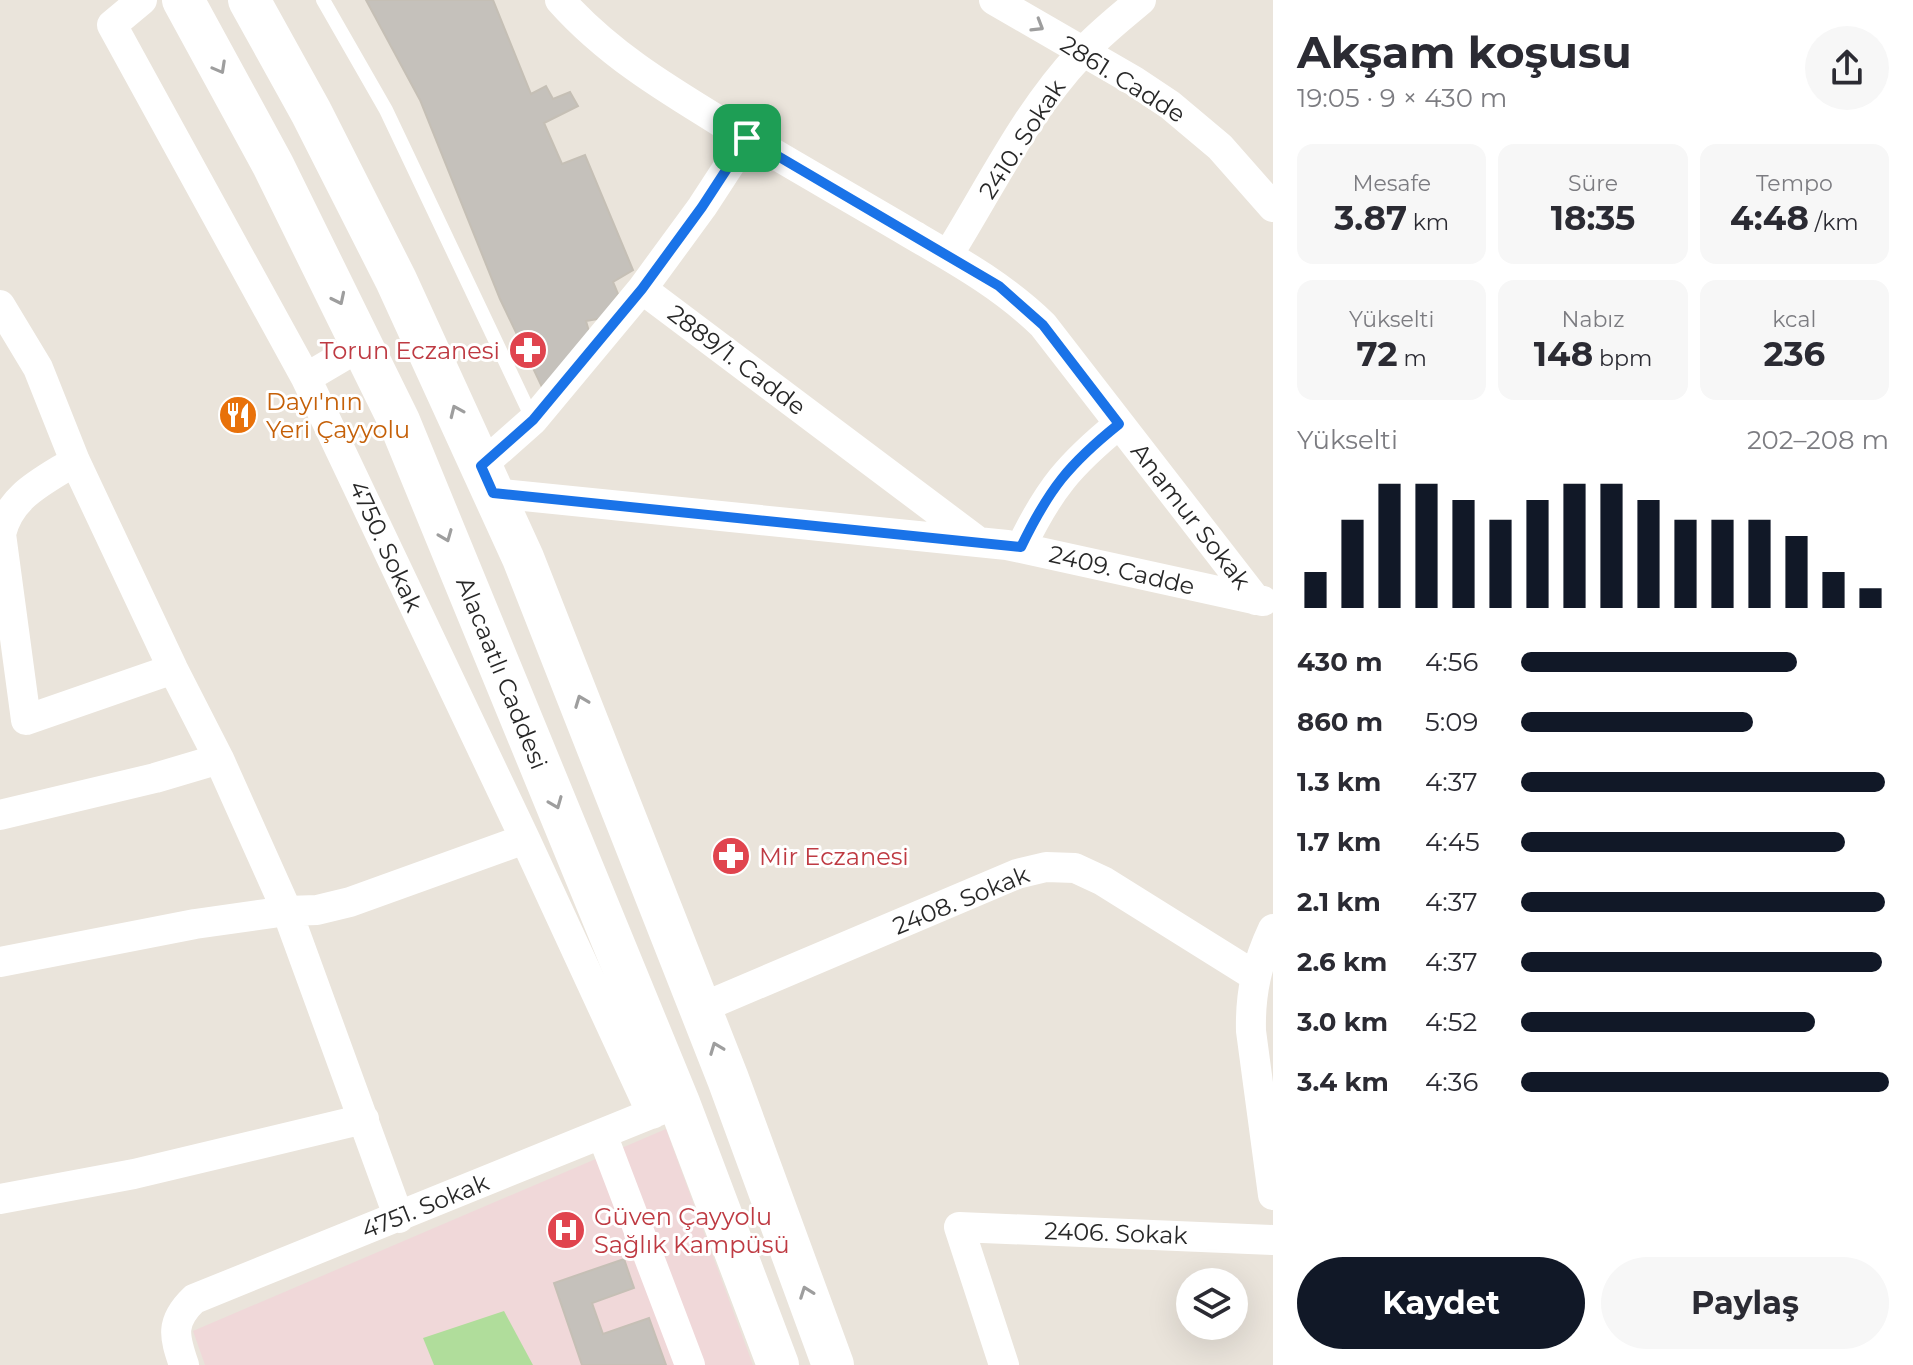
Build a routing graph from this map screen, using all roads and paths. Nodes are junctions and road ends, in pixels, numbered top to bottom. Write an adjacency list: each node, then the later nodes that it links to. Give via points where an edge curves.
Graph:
1 (142, 0): 15 (street, 4750. Sokak, via 112,25)
2 (183, 0): 14 (main road, Alacaatlı Caddesi, one-way to 14)
3 (249, 0): 19 (main road, one-way to 3, via 370,227)
4 (323, 0): 16 (lane, via 392,123)
5 (560, 0): 9 (street, Anamur Sokak, via 631,65)
6 (994, 0): 8 (street, 2861. Cadde, one-way to 8)
7 (1125, 4): 8 (street, 2410. Sokak)
8 (1082, 52): 10 (street, 2861. Cadde, via 1195,125); 11 (street, 2410. Sokak, via 1034,114)
9 (747, 138): 11 (street, Anamur Sokak); 12 (street)
10 (1273, 207)
11 (948, 255): 17 (street, Anamur Sokak, via 999,286 1043,325)
12 (642, 289): 16 (street); 20 (street, 2889/1. Cadde)
13 (0, 305): 18 (street, via 38,368)
14 (362, 345): 15 (street); 32 (main road, Alacaatlı Caddesi, one-way to 32, via 399,421)
15 (306, 378): 26 (street, 4750. Sokak)
16 (533, 420): 19 (street)
17 (1119, 424): 21 (street, via 1050,492); 22 (street, Anamur Sokak)
18 (75, 461): 23 (street); 23 (street, via 23,494 11,506 1,534 26,720)
19 (487, 480): 20 (street, 2409. Cadde); 31 (main road, one-way to 19, via 554,631)
20 (979, 542): 21 (street, 2409. Cadde)
21 (1021, 547): 22 (street, 2409. Cadde)
22 (1264, 602)
23 (173, 669): 24 (street)
24 (219, 759): 25 (street); 27 (street)
25 (0, 815)
26 (525, 839): 27 (street, via 350,902); 32 (street, 4750. Sokak)
27 (287, 911): 29 (street); 33 (street)
28 (1273, 929): 30 (street)
29 (0, 962)
30 (1255, 976): 31 (street, 2408. Sokak, via 1103,881 1075,868 1046,867 1017,874); 35 (street, via 1251,1031)
31 (701, 1008): 42 (main road, one-way to 31)
32 (666, 1108): 34 (street, 4751. Sokak); 41 (main road, Alacaatlı Caddesi)
33 (364, 1119): 36 (street, via 134,1174); 37 (street)
34 (602, 1134): 37 (street, 4751. Sokak); 40 (street)
35 (1273, 1195)
36 (0, 1199)
37 (399, 1218): 39 (street, 4751. Sokak, via 194,1299 178,1319 176,1342)
38 (1273, 1240): 43 (street, 2406. Sokak, via 959,1227)
39 (184, 1365)
40 (690, 1365)
41 (778, 1365)
42 (833, 1365)
43 (1004, 1365)

